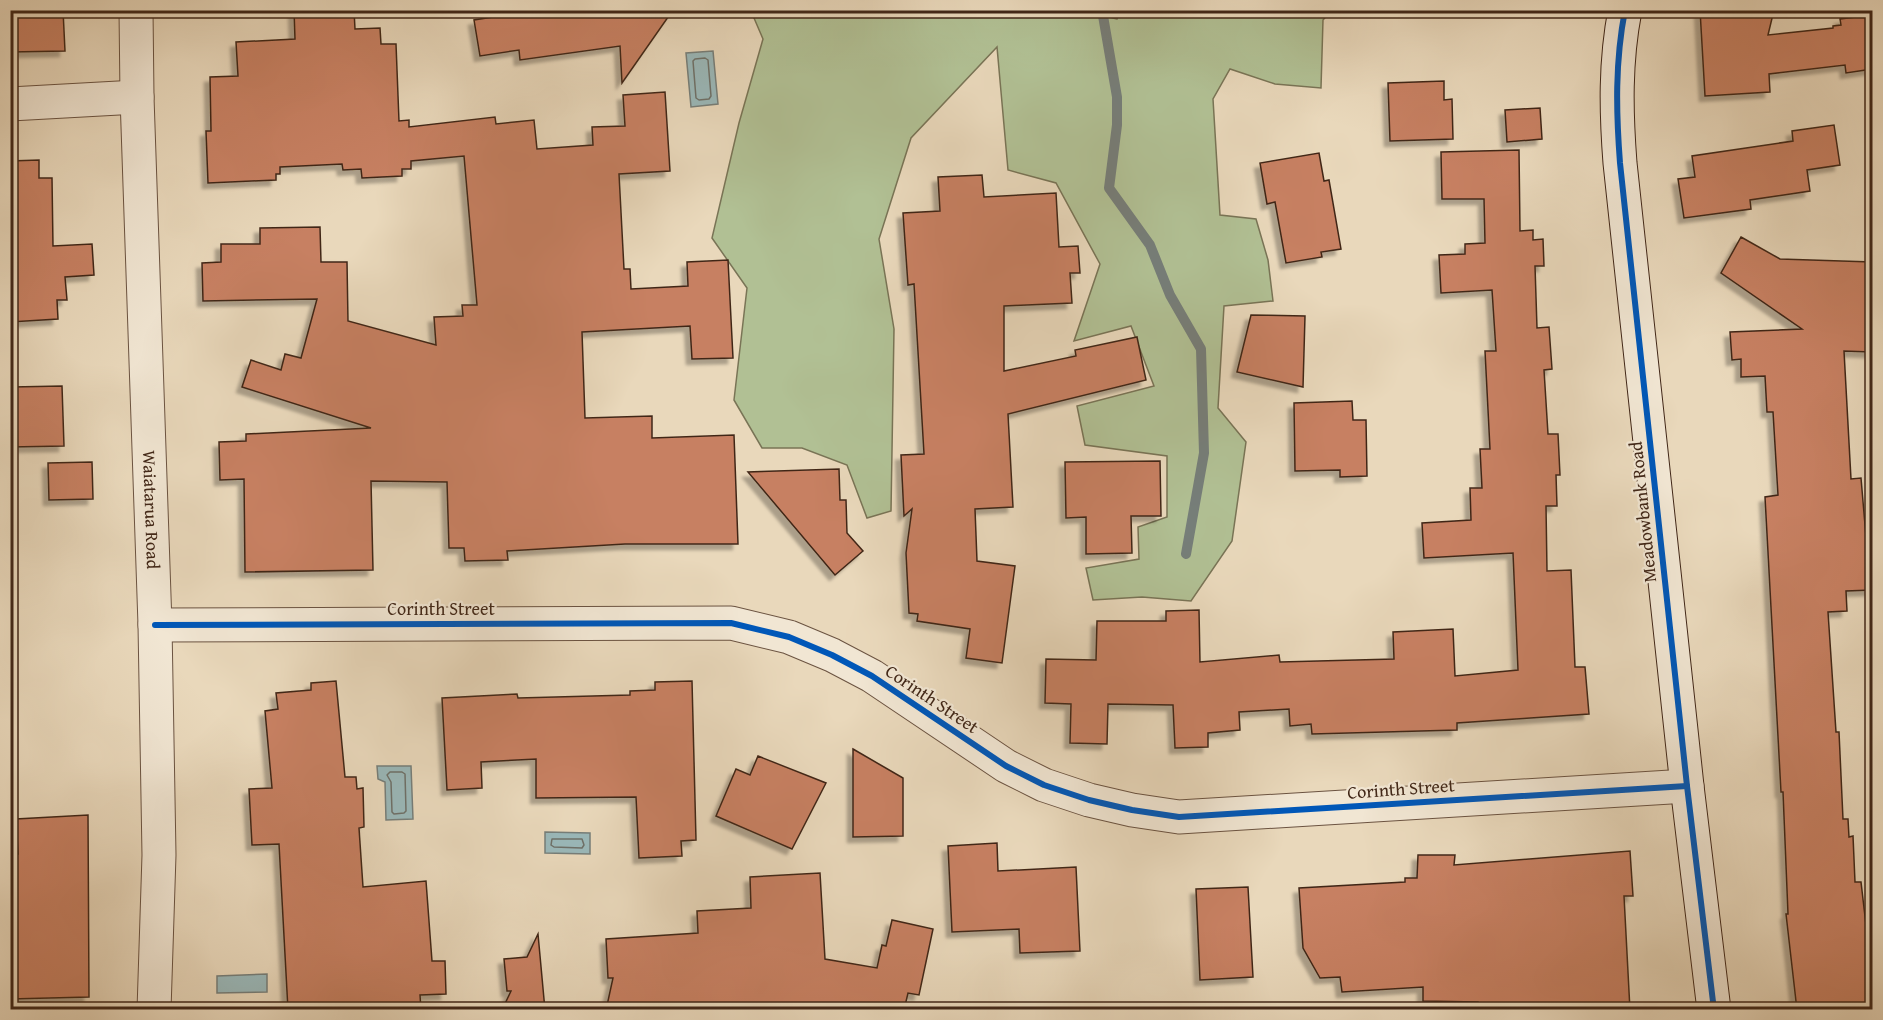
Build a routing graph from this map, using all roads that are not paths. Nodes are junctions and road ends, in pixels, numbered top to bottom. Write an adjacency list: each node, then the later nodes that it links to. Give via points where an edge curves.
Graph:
1 (136, 10): 3 (street, Waiatarua Road)
2 (1625, 10): 6 (street, Meadowbank Road, via 1616,87 1620,163)
3 (137, 97): 4 (street); 5 (street, Waiatarua Road)
4 (10, 104)
5 (155, 625): 6 (street, Corinth Street, via 731,623 789,637 832,655 872,676 1006,766 1044,784 1089,800 1179,818); 7 (street, Waiatarua Road, via 159,855)
6 (1687, 786): 8 (street, Meadowbank Road)
7 (154, 1010)
8 (1714, 1010)

